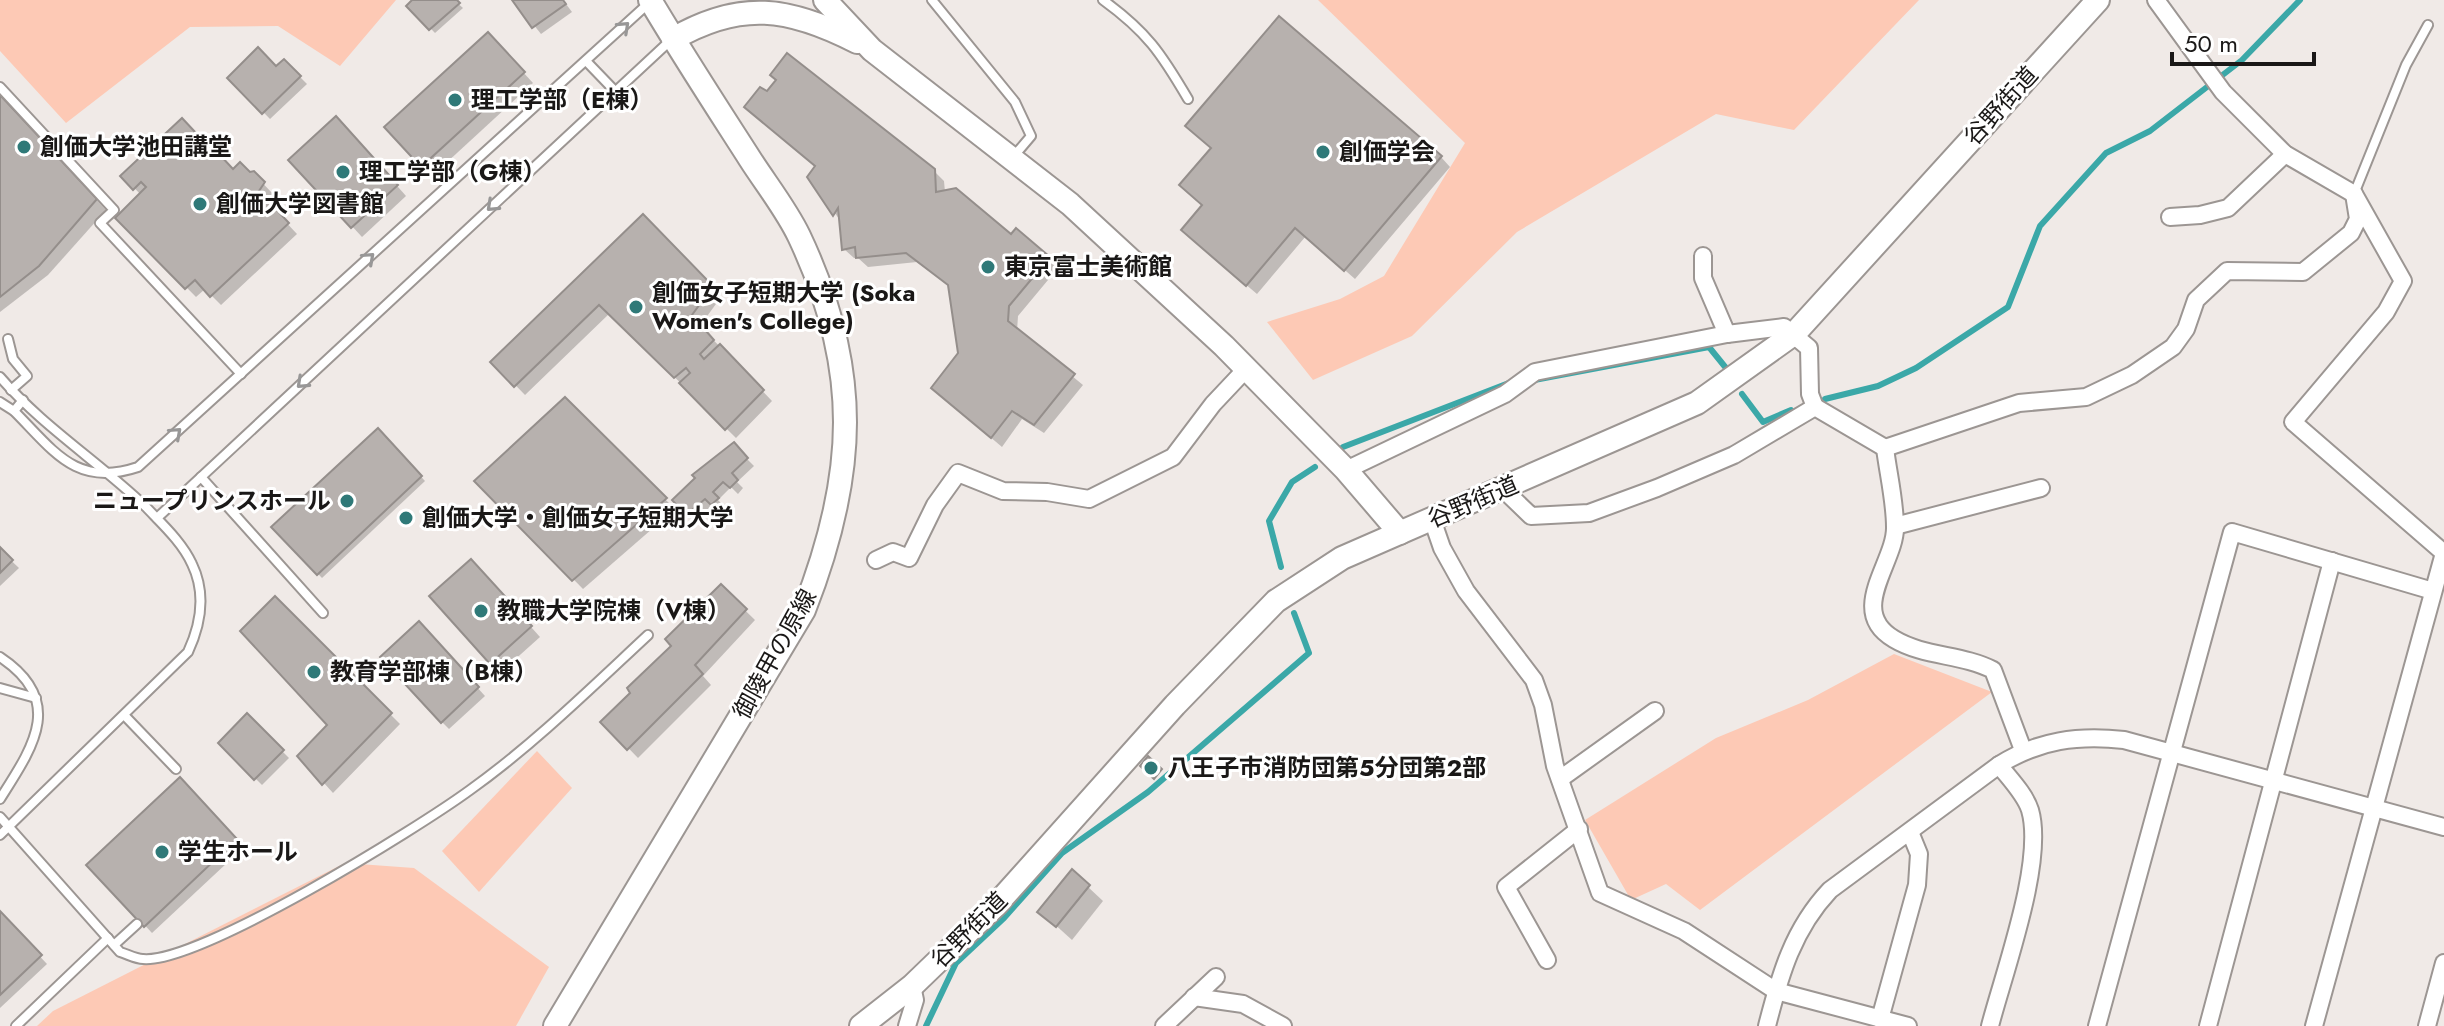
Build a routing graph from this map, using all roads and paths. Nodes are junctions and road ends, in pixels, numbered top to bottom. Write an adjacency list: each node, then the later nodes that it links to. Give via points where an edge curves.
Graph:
1 (652, 0): 8 (street, 御陵甲の原線); 10 (lane, one-way to 1)
2 (825, 0): 9 (street)
3 (932, 0): 15 (lane, via 1015,102 1031,136)
4 (1103, 0): 13 (lane, via 1136,24 1166,59)
5 (2098, 0): 19 (street, 谷野街道)
6 (2156, 0): 14 (street, via 2223,92)
7 (2428, 25): 16 (lane, via 2406,65)
8 (673, 39): 9 (street, via 716,12 743,8 807,16); 12 (lane); 75 (street, 御陵甲の原線, via 798,233 824,296 841,353 847,422 842,487 827,552 804,610)
9 (872, 50): 15 (street)
10 (587, 62): 12 (lane); 23 (lane, one-way to 10)
11 (0, 87): 23 (lane, via 114,210 100,223)
12 (614, 90): 33 (lane, one-way to 33)
13 (1188, 99)
14 (2285, 154): 16 (street); 17 (street, via 2228,208)
15 (1014, 156): 22 (street)
16 (2354, 194): 30 (street, via 2358,219 2351,233 2303,272 2227,271 2196,300 2173,347 2132,375 2086,397 2019,403); 40 (street, via 2403,281 2386,312 2293,422)
17 (2170, 217)
18 (1703, 256): 20 (street, via 1703,278)
19 (1795, 333): 20 (street, via 1784,327); 28 (street, via 1809,348); 35 (street, 谷野街道, via 1697,403)
20 (1727, 334): 31 (street, via 1526,376 1505,394)
21 (8, 339): 25 (lane, via 13,359 27,376)
22 (1246, 369): 31 (street); 41 (street, via 1173,457 1089,499 1003,491 958,473 909,558 893,552)
23 (241, 374): 32 (lane, one-way to 23, via 138,467)
24 (0, 377): 25 (lane)
25 (11, 390): 26 (lane)
26 (23, 400): 29 (lane); 32 (lane)
27 (0, 402): 29 (lane)
28 (1815, 407): 30 (street); 35 (street, via 1734,455 1589,513 1531,516)
29 (14, 411): 32 (lane, via 71,467)
30 (1885, 448): 38 (street)
31 (1346, 470): 39 (street)
32 (113, 476): 36 (lane)
33 (201, 477): 36 (lane); 44 (lane)
34 (2041, 488): 38 (street)
35 (1503, 489): 37 (street, 谷野街道)
36 (157, 518): 50 (lane, via 193,565 199,628 188,652)
37 (1432, 519): 39 (street, 谷野街道); 55 (street, via 1466,591 1534,680)
38 (1895, 526): 51 (street, via 1872,596 1876,618 1892,638 1993,670)
39 (1400, 533): 70 (street, 谷野街道, via 1342,558 1257,617 996,905)
40 (2444, 553): 43 (street)
41 (876, 560)
42 (2332, 561): 43 (street); 52 (street, via 2232,532); 56 (street)
43 (2433, 591): 58 (street)
44 (323, 613)
45 (648, 635): 66 (lane, via 473,788 331,878 203,943 145,960 120,952)
46 (0, 657): 48 (lane, via 28,681)
47 (0, 688): 48 (lane)
48 (36, 698): 57 (lane, via 38,730)
49 (1655, 711): 55 (street)
50 (125, 716): 54 (lane); 61 (lane)
51 (2023, 750): 52 (street, via 2097,737); 53 (street)
52 (2172, 752): 56 (street); 83 (street)
53 (1999, 765): 63 (street); 82 (street, via 2029,806 2035,831 2032,862)
54 (176, 769)
55 (1560, 779): 62 (street)
56 (2272, 780): 58 (street); 84 (street)
57 (0, 799)
58 (2374, 808): 60 (street); 85 (street)
59 (0, 817): 61 (lane)
60 (2444, 827)
61 (8, 828): 64 (lane); 66 (lane)
62 (1579, 829): 67 (street, via 1506,887); 71 (street, via 1600,893 1684,931)
63 (1910, 832): 71 (street, via 1830,890 1809,912 1792,941); 73 (street, via 1919,854 1917,885)
64 (0, 835)
65 (137, 924): 66 (lane)
66 (111, 942): 74 (lane)
67 (1547, 960)
68 (2444, 963): 86 (street)
69 (1216, 977): 72 (street)
70 (912, 986): 76 (street, 谷野街道); 77 (street, via 915,1000)
71 (1776, 991): 73 (street); 80 (street)
72 (1194, 997): 78 (street); 79 (street, via 1243,1004)
73 (1880, 1019): 81 (street)
74 (16, 1026)
75 (555, 1026)
76 (861, 1026)
77 (907, 1026)
78 (1164, 1026)
79 (1283, 1026)
80 (1767, 1026)
81 (1908, 1026)
82 (1990, 1026)
83 (2097, 1026)
84 (2208, 1026)
85 (2314, 1026)
86 (2427, 1026)

